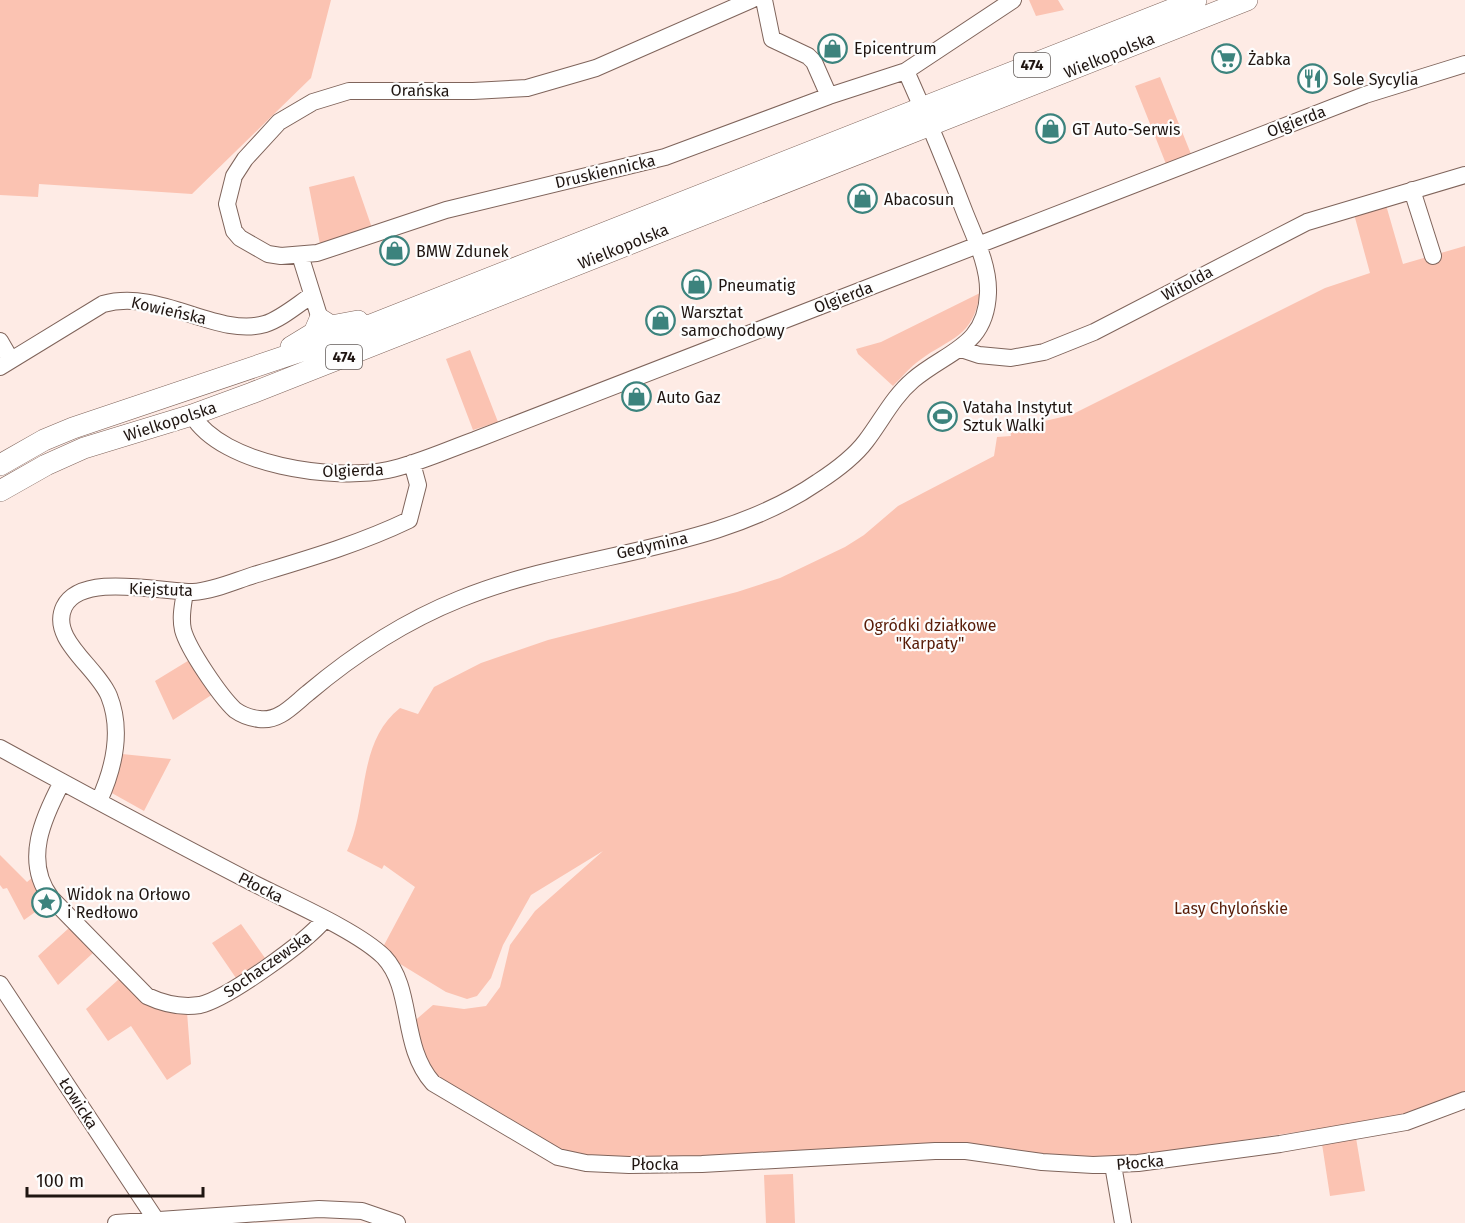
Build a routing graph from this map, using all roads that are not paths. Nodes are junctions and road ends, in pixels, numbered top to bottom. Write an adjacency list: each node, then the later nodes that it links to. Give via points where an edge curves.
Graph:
1 (751, 0): 13 (street, Orańska, via 596,68 527,88 349,91 296,110 279,122 245,159 234,176 227,204 234,231 240,238 268,254)
2 (764, 0): 8 (street, via 772,39 808,56)
3 (1012, 0): 7 (street, Druskiennicka)
4 (1196, 0): 9 (main road, Wielkopolska / 474)
5 (1247, 0): 9 (main road, Wielkopolska / 474)
6 (1465, 64): 12 (street, Olgierda, via 1365,94)
7 (906, 71): 8 (street, Druskiennicka); 9 (street)
8 (829, 96): 13 (street, Druskiennicka, via 665,157 446,210 331,250)
9 (926, 117): 12 (street, Gedymina); 16 (main road, Wielkopolska / 474); 22 (main road, Wielkopolska / 474)
10 (1465, 175): 11 (street, Witolda)
11 (1412, 190): 14 (street); 19 (street, Witolda, via 1307,222 1094,332 1034,356 997,358)
12 (977, 244): 19 (street, Gedymina, via 988,278 988,295 978,330); 23 (street, Olgierda)
13 (300, 255): 15 (street)
14 (1433, 256)
15 (312, 295): 17 (street); 20 (street, Kowieńska, via 277,318 256,326 236,326 143,301 116,300 103,304)
16 (419, 306): 17 (main road, via 342,326 331,326); 21 (main road, Wielkopolska / 474)
17 (320, 319): 21 (main road, via 308,339)
18 (0, 341): 20 (street)
19 (961, 349): 26 (street, Gedymina, via 911,381 864,444 812,486 733,523 489,586 413,621 345,663 277,717 264,720 245,716 222,694 187,642 181,612)
20 (6, 364)
21 (244, 372): 24 (main road, Wielkopolska / 474, via 73,428)
22 (192, 415): 23 (street, Olgierda, via 200,428 220,443 296,469 360,473); 25 (main road, Wielkopolska / 474, via 84,448)
23 (412, 463): 26 (street, Kiejstuta, via 418,485 409,520 353,545 212,588)
24 (0, 465)
25 (0, 491)
26 (185, 592): 29 (street, Kiejstuta, via 88,587 70,598 64,608 62,630 97,673 115,718 115,758)
27 (0, 748): 28 (street, Płocka)
28 (62, 782): 29 (street, Płocka); 30 (street, Sochaczewska, via 39,833 40,880 51,898 147,996 161,1003 187,1006 218,999 306,939)
29 (99, 801): 30 (street, Płocka)
30 (324, 920): 33 (street, Płocka, via 373,948 390,966 414,1052 433,1083 565,1160 702,1164 966,1151 1042,1162)
31 (0, 984): 34 (street, Łowicka)
32 (1465, 1100): 33 (street, Płocka, via 1406,1122 1213,1154)
33 (1113, 1165): 37 (street)
34 (157, 1221): 35 (street); 36 (street, via 345,1209)
35 (116, 1223)
36 (397, 1223)
37 (1123, 1223)

